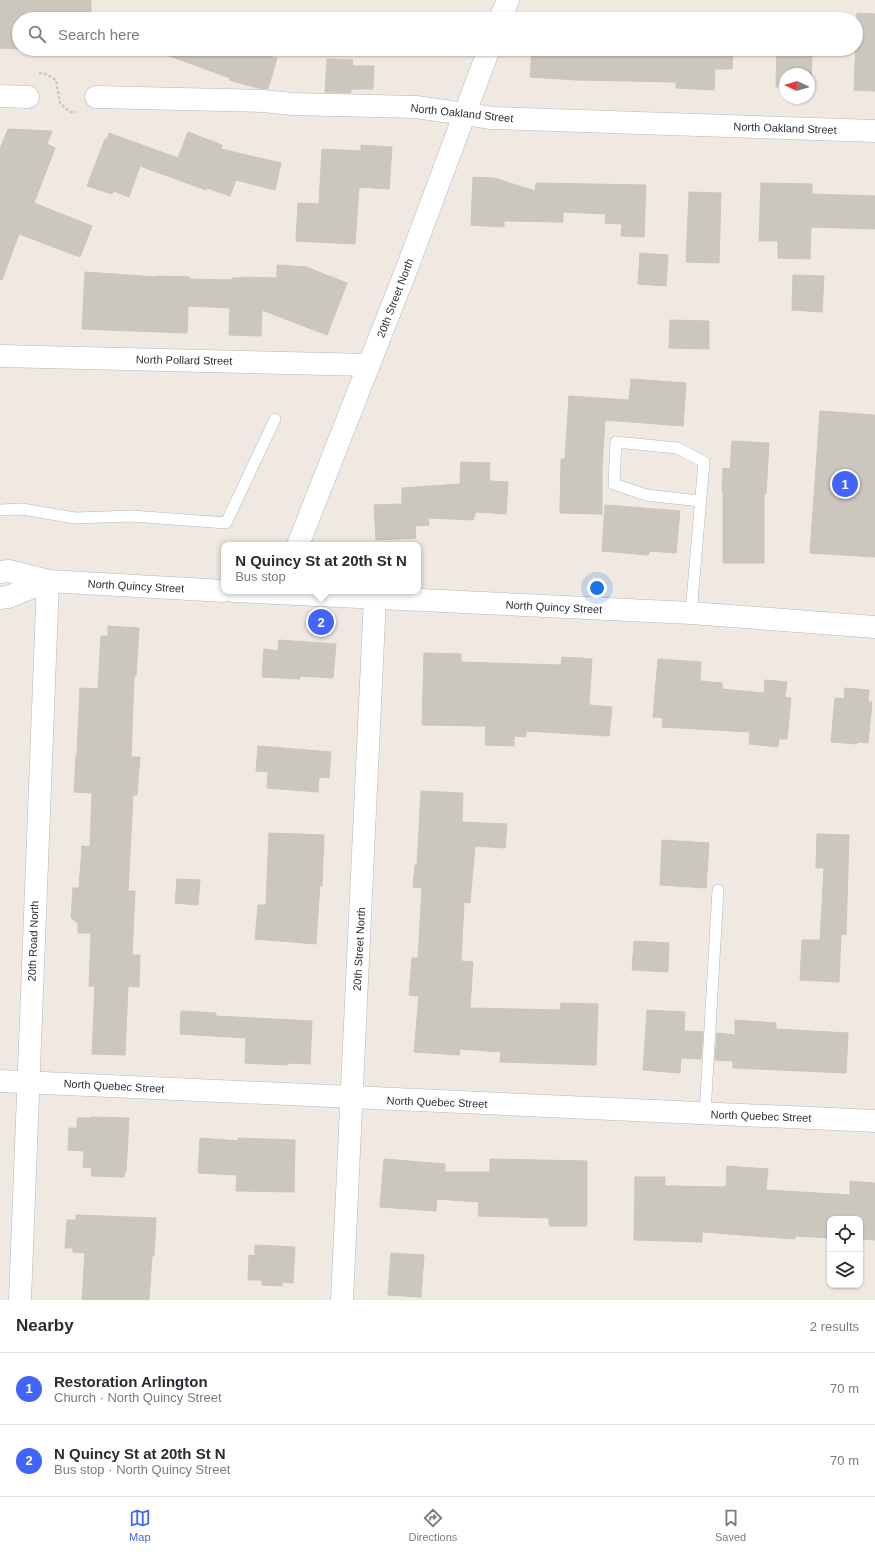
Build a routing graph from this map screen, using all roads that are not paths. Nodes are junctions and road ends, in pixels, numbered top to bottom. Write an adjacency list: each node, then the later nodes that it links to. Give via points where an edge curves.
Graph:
1 (508, 0): 2 (street)
2 (503, 12)
3 (486, 56): 7 (street, 20th Street North)
4 (0, 97): 5 (street)
5 (28, 97)
6 (96, 97): 7 (street, North Oakland Street, via 416,107)
7 (464, 114): 8 (street, North Oakland Street, via 492,118); 10 (street, 20th Street North)
8 (875, 131)
9 (0, 356): 10 (street, North Pollard Street)
10 (369, 365): 14 (street, 20th Street North)
11 (275, 419): 13 (lane, via 226,524 132,516 75,518 22,509)
12 (700, 501): 12 (lane, via 704,462 677,448 616,442 614,484 646,495); 21 (lane)
13 (0, 510)
14 (299, 542)
15 (0, 572): 16 (street, North Quincy Street, via 9,571)
16 (48, 581): 17 (street, North Quincy Street); 19 (street, North Quincy Street); 25 (street, 20th Road North)
17 (221, 590)
18 (313, 594): 20 (street, North Quincy Street)
19 (0, 598)
20 (374, 598): 21 (street, North Quincy Street); 26 (street, 20th Street North)
21 (691, 614): 22 (street, North Quincy Street)
22 (875, 627)
23 (718, 890): 27 (lane)
24 (0, 1081): 25 (street, North Quebec Street)
25 (28, 1081): 26 (street, North Quebec Street); 29 (street, 20th Road North)
26 (352, 1098): 27 (street, North Quebec Street); 30 (street, 20th Street North)
27 (705, 1114): 28 (street, North Quebec Street)
28 (875, 1121)
29 (20, 1300)
30 (342, 1300)

